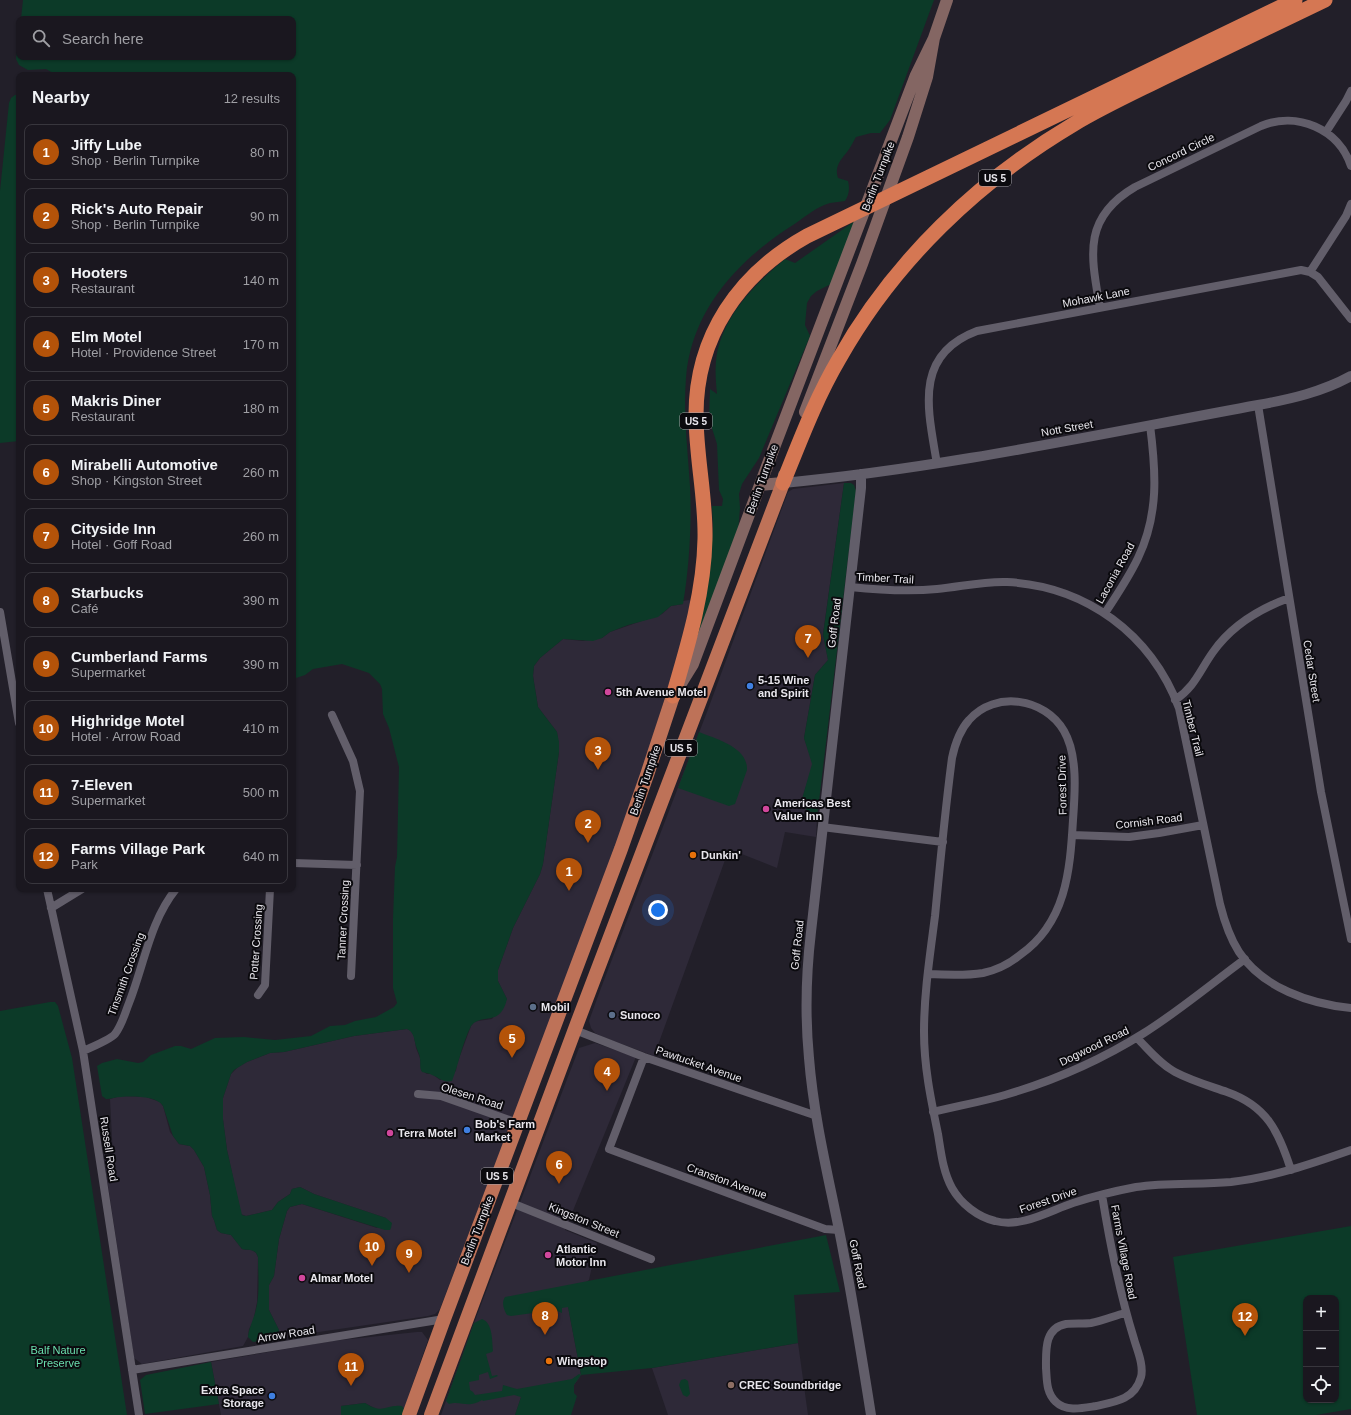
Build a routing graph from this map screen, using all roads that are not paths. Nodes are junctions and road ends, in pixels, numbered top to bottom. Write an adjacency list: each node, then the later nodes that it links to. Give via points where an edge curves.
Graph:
1 (947, 0): 4 (main road, Berlin Turnpike)
2 (1295, 0): 23 (highway, US 5, via 795,243 751,277 733,298 718,322 700,374 696,415 705,525 704,566 694,624)
3 (1325, 0): 17 (highway, US 5, via 1084,118 1018,161 965,204 903,267 854,335 821,394)
4 (934, 38): 17 (main road, Berlin Turnpike, via 927,77 910,131 789,456); 18 (main road, Berlin Turnpike, via 916,75)
5 (1351, 91): 6 (street)
6 (1326, 132): 7 (street, Concord Circle, via 1343,150); 10 (street, Concord Circle, via 1295,121 1269,123 1148,180 1123,195 1104,216 1095,236 1093,259)
7 (1351, 166)
8 (1351, 204): 9 (street)
9 (1310, 272): 10 (street, Mohawk Lane, via 1297,271); 11 (street, via 1321,281)
10 (1100, 308): 15 (street, Mohawk Lane, via 980,330 951,346 935,367 928,392 928,410)
11 (1351, 319)
12 (1351, 376): 13 (street, Nott Street, via 1304,396)
13 (1258, 405): 14 (street, Nott Street); 20 (street, Cedar Street)
14 (1150, 425): 15 (street, Nott Street); 22 (street, Laconia Road, via 1155,477 1151,521 1139,557)
15 (937, 464): 16 (street, Nott Street)
16 (861, 474): 17 (street, Nott Street); 19 (street, Goff Road)
17 (783, 483): 18 (main road); 45 (highway, Berlin Turnpike / US 5)
18 (760, 485): 23 (main road, Berlin Turnpike, via 693,664)
19 (850, 587): 22 (street, Timber Trail, via 917,590 989,582 1018,583 1061,592); 28 (street, Goff Road)
20 (1289, 598): 24 (street, via 1262,610 1236,627 1214,651 1192,686); 38 (street, Cedar Street, via 1321,792)
21 (0, 612): 25 (street)
22 (1105, 613): 24 (street, Timber Trail, via 1131,634 1149,654)
23 (673, 696): 44 (highway, Berlin Turnpike / US 5, via 626,834)
24 (1176, 700): 27 (street, Timber Trail)
25 (16, 705)
26 (332, 715): 32 (street, Tanner Crossing, via 353,761 360,791)
27 (1203, 825): 29 (street, Cornish Road, via 1129,837); 39 (street, Timber Trail, via 1224,918)
28 (822, 827): 30 (street); 51 (street, Goff Road, via 806,990 808,1052)
29 (1072, 835): 30 (street, Forest Drive, via 1074,768 1069,740 1060,724 1047,712 1030,704 1012,701 978,711 968,720 959,735 952,758); 40 (street, Forest Drive, via 1061,903 1049,926 1036,942 1009,963 992,971 972,974)
30 (943, 842): 40 (street, Forest Drive)
31 (296, 863): 32 (street)
32 (357, 865): 41 (street, Tanner Crossing)
33 (47, 892): 37 (street, Russell Road)
34 (77, 892): 37 (street)
35 (174, 892): 47 (street, Tinsmith Crossing, via 156,924 132,997 114,1035)
36 (270, 892): 42 (street, Potter Crossing, via 264,985)
37 (50, 908): 47 (street, Russell Road)
38 (1351, 939)
39 (1244, 959): 43 (street, Timber Trail, via 1264,977 1295,995 1321,1004); 46 (street, Dogwood Road)
40 (928, 974): 50 (street, Forest Drive, via 924,1045)
41 (351, 976)
42 (258, 995)
43 (1351, 1008)
44 (556, 1022): 45 (highway); 52 (highway, Berlin Turnpike / US 5)
45 (575, 1030): 48 (street, Pawtucket Avenue); 56 (highway, Berlin Turnpike / US 5)
46 (1137, 1038): 50 (street, Dogwood Road, via 1084,1065 1040,1083 988,1100); 54 (street, via 1175,1072 1238,1096 1257,1107 1277,1133)
47 (83, 1052): 62 (street, Russell Road)
48 (644, 1057): 51 (street, Pawtucket Avenue); 57 (street, Cranston Avenue, via 609,1149 825,1229)
49 (418, 1094): 52 (street, Olesen Road, via 441,1096)
50 (933, 1112): 55 (street, Forest Drive, via 950,1184 960,1199 985,1218 1001,1223 1018,1222)
51 (817, 1116): 57 (street, Goff Road)
52 (518, 1123): 61 (highway, Berlin Turnpike / US 5)
53 (1351, 1150): 54 (street, Forest Drive)
54 (1291, 1170): 55 (street, Forest Drive, via 1243,1180 1155,1185)
55 (1102, 1195): 59 (street, Farms Village Road)
56 (509, 1202): 58 (street, Kingston Street); 60 (highway, Berlin Turnpike / US 5)
57 (839, 1230): 66 (street, Goff Road)
58 (651, 1259)
59 (1125, 1313): 59 (street, Farms Village Road, via 1142,1367 1141,1378 1135,1390 1120,1401 1103,1405 1071,1408 1058,1404 1050,1395 1047,1384 1046,1346 1051,1333 1064,1325 1095,1322)
60 (468, 1314): 61 (highway); 65 (highway, Berlin Turnpike / US 5)
61 (444, 1318): 62 (street, Arrow Road); 64 (highway, Berlin Turnpike / US 5)
62 (132, 1370): 63 (street, Russell Road)
63 (139, 1415)
64 (410, 1415)
65 (431, 1415)
66 (871, 1415)

